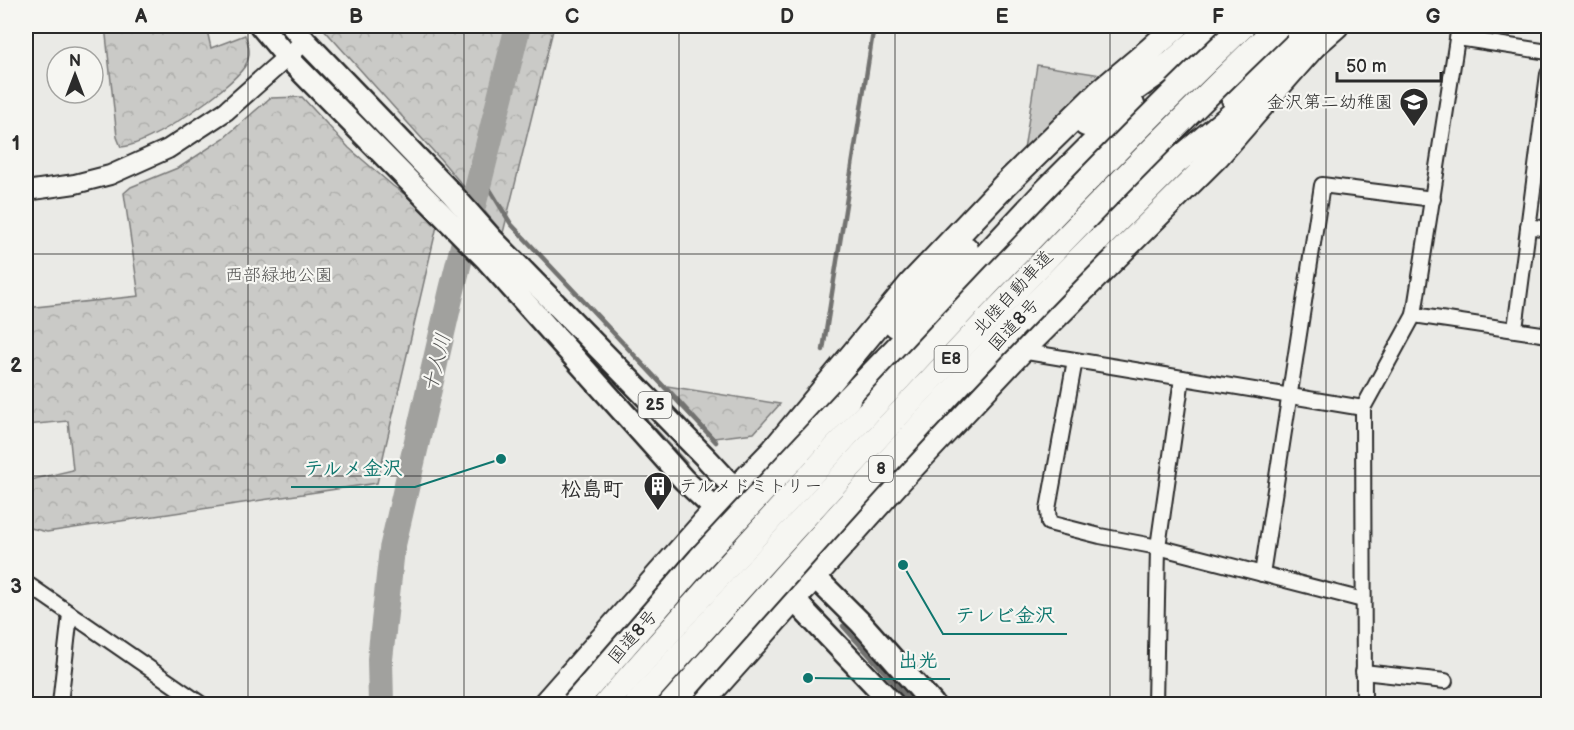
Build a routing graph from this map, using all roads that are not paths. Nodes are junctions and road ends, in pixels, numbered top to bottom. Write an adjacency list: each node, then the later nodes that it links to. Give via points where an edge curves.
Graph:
1 (261, 26): 11 (main road, 25)
2 (1177, 26): 25 (highway, via 1099,93 998,193 912,283)
3 (1215, 26): 25 (highway, via 1173,62 1075,133 898,323); 40 (highway, 国道8号, bridge, via 1185,59 1117,118 848,399 700,559)
4 (1243, 26): 41 (highway, 北陸自動車道 / E8, bridge, via 1093,174 952,322 729,564)
5 (1278, 26): 42 (highway, 北陸自動車道 / E8, bridge, via 984,323)
6 (1336, 26): 9 (highway, 国道8号 / 8)
7 (1459, 32): 10 (street); 14 (street)
8 (298, 33): 11 (main road); 26 (main road, 25)
9 (1313, 34): 20 (highway, 8, via 1217,156); 43 (highway, 国道8号 / 8, bridge, via 1036,301 860,491)
10 (1548, 52)
11 (287, 57): 13 (main road, via 226,111 168,149 110,175); 27 (main road, 25, via 487,260 684,480)
12 (1548, 74): 15 (street)
13 (26, 191)
14 (1433, 199): 17 (street); 23 (street, via 1322,185)
15 (1528, 226): 16 (street); 18 (street)
16 (1548, 229)
17 (1414, 315): 18 (street); 24 (street)
18 (1515, 329): 19 (street)
19 (1548, 335)
20 (1022, 351): 21 (street); 30 (highway, 8)
21 (1075, 360): 22 (street); 28 (street, via 1048,509 1049,523)
22 (1182, 378): 23 (street); 28 (street)
23 (1290, 396): 24 (street); 29 (street)
24 (1363, 408): 33 (street)
25 (807, 409): 26 (highway)
26 (736, 489): 27 (highway); 30 (main road, 25)
27 (716, 510): 32 (main road, 25); 39 (highway)
28 (1158, 547): 29 (street); 47 (street)
29 (1262, 574): 33 (street)
30 (814, 576): 32 (highway, 8); 46 (main road, 25)
31 (26, 583): 34 (street)
32 (794, 600): 44 (highway, 8); 45 (main road, 25)
33 (1363, 600): 35 (street)
34 (70, 614): 37 (street); 38 (street)
35 (1363, 672): 36 (street); 48 (street)
36 (1445, 681)
37 (60, 705)
38 (201, 705)
39 (545, 705)
40 (574, 705)
41 (606, 705)
42 (637, 705)
43 (671, 705)
44 (700, 705)
45 (893, 705)
46 (933, 705)
47 (1155, 705)
48 (1364, 705)

